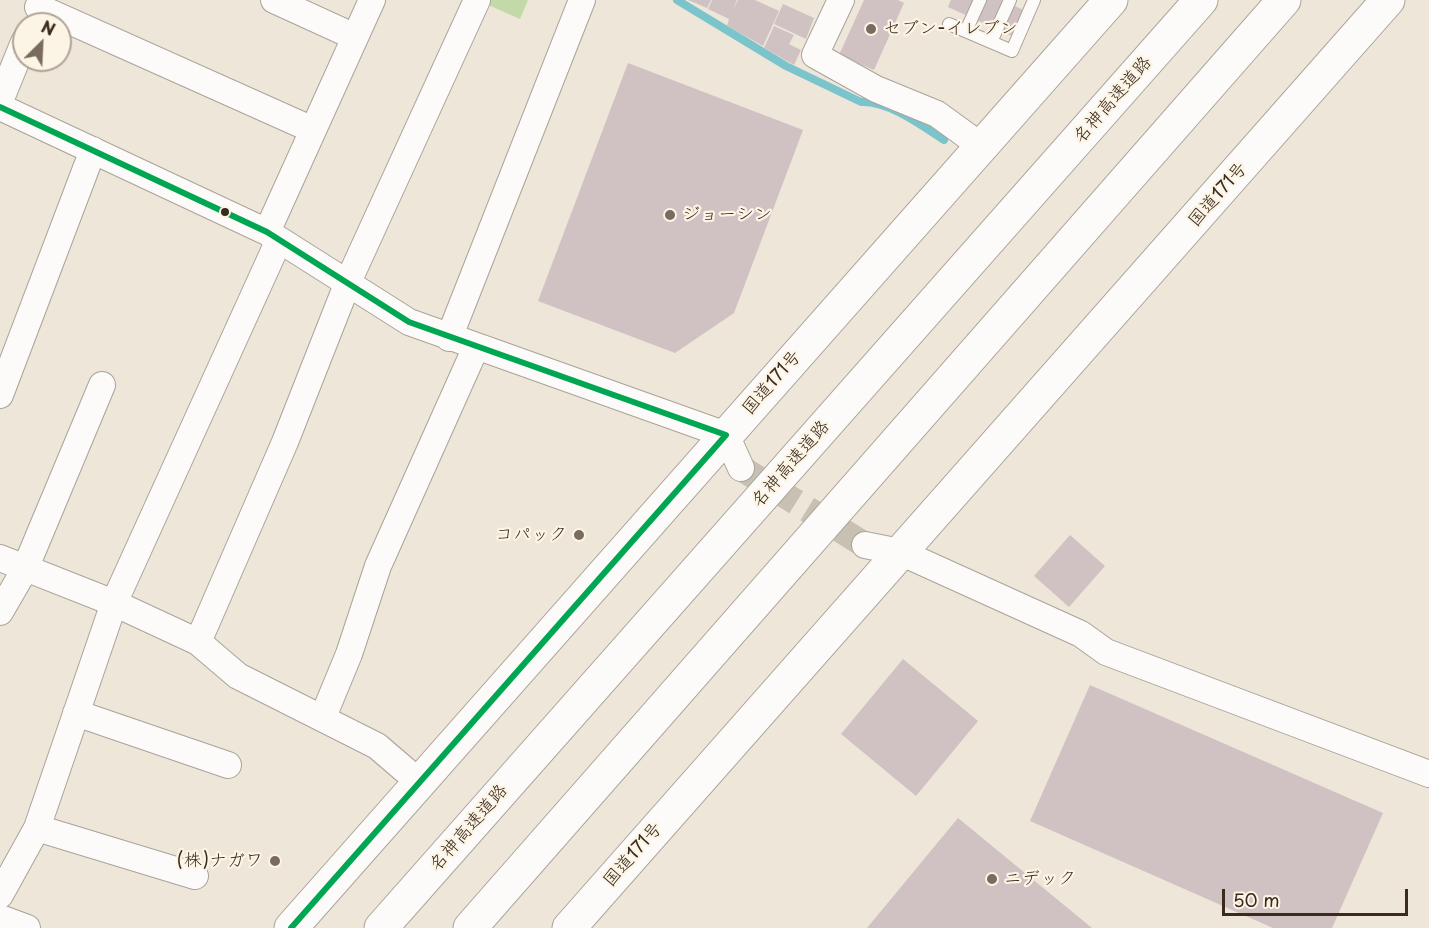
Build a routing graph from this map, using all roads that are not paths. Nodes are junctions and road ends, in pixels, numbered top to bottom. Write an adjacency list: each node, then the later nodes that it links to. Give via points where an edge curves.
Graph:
1 (274, 0): 16 (street)
2 (372, 0): 16 (street)
3 (477, 0): 25 (street)
4 (582, 0): 26 (street)
5 (980, 0): 15 (lane)
6 (1010, 0): 17 (lane)
7 (1034, 0): 17 (lane, via 1012,51)
8 (1111, 0): 22 (highway, 国道171号)
9 (1201, 0): 50 (highway, 名神高速道路)
10 (1284, 0): 51 (highway)
11 (1388, 0): 33 (highway, 国道171号)
12 (833, 3): 22 (street, via 815,55 876,89 937,114)
13 (37, 10): 21 (street)
14 (949, 24): 15 (lane)
15 (966, 31): 17 (lane)
16 (355, 37): 21 (street)
17 (991, 42)
18 (12, 72): 19 (street)
19 (0, 101)
20 (0, 107): 23 (street)
21 (314, 130): 24 (street)
22 (981, 146): 30 (highway, 国道171号)
23 (93, 150): 24 (street); 29 (street)
24 (273, 236): 25 (street); 36 (street)
25 (348, 282): 26 (street, via 409,322); 38 (street, via 285,442)
26 (449, 338): 27 (street)
27 (476, 347): 30 (street); 40 (street, via 378,566)
28 (102, 385): 35 (street)
29 (0, 395)
30 (726, 435): 31 (street); 43 (highway, 国道171号)
31 (741, 468)
32 (865, 544): 33 (street)
33 (900, 552): 42 (street, via 1082,634 1106,652); 52 (highway, 国道171号)
34 (0, 558): 35 (street)
35 (25, 568): 36 (street); 37 (street)
36 (114, 603): 38 (street); 39 (street)
37 (0, 612)
38 (198, 642): 40 (street, via 238,676)
39 (76, 713): 41 (street); 44 (street)
40 (323, 717): 43 (street, via 377,746)
41 (228, 765)
42 (1429, 774)
43 (419, 782): 49 (highway, 国道171号)
44 (37, 828): 45 (street); 46 (street)
45 (195, 876)
46 (0, 895)
47 (0, 918): 48 (street)
48 (27, 928)
49 (291, 928)
50 (381, 928)
51 (470, 928)
52 (569, 928)

